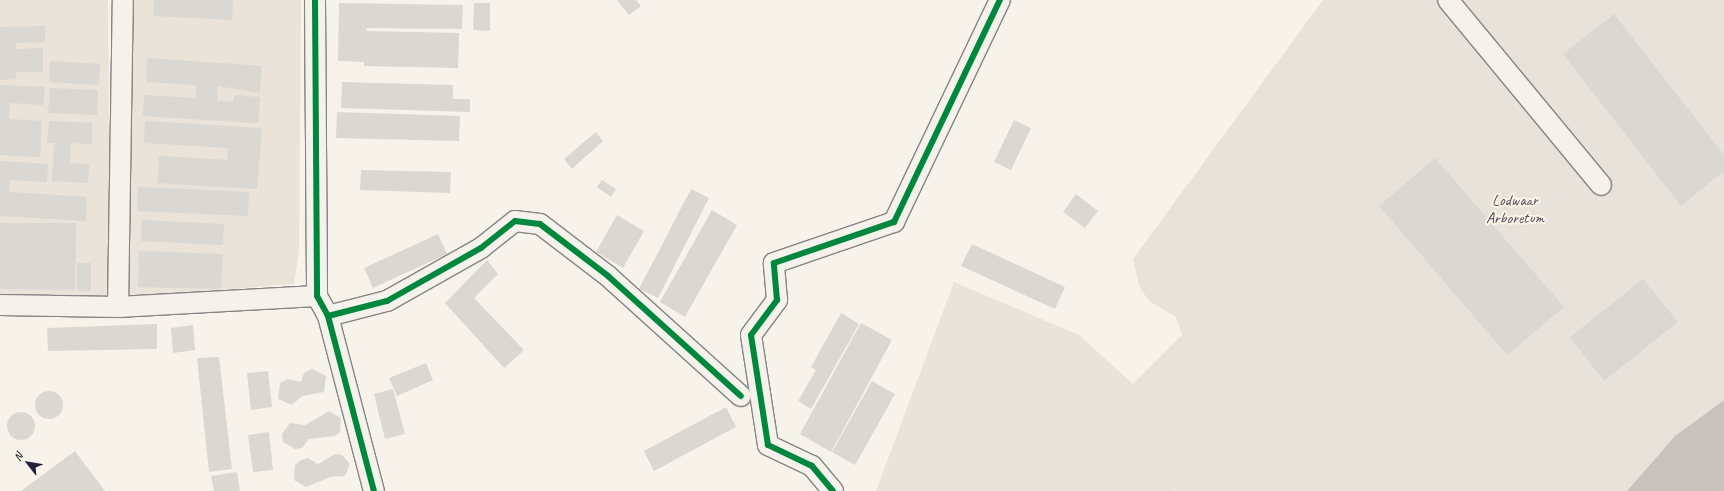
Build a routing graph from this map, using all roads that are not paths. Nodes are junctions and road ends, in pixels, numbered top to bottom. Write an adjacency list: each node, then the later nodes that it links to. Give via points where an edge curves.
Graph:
1 (123, 0): 8 (street)
2 (315, 0): 6 (street)
3 (1000, 0): 12 (street, via 894,222 774,263 777,300 751,335 768,445 812,466)
4 (1448, 0): 5 (street)
5 (1601, 185)
6 (317, 296): 8 (street); 9 (street)
7 (0, 305): 8 (street)
8 (118, 307)
9 (328, 316): 10 (street, via 387,301 481,248 515,221 540,224 608,276); 11 (street)
10 (741, 396)
11 (374, 491)
12 (833, 491)

